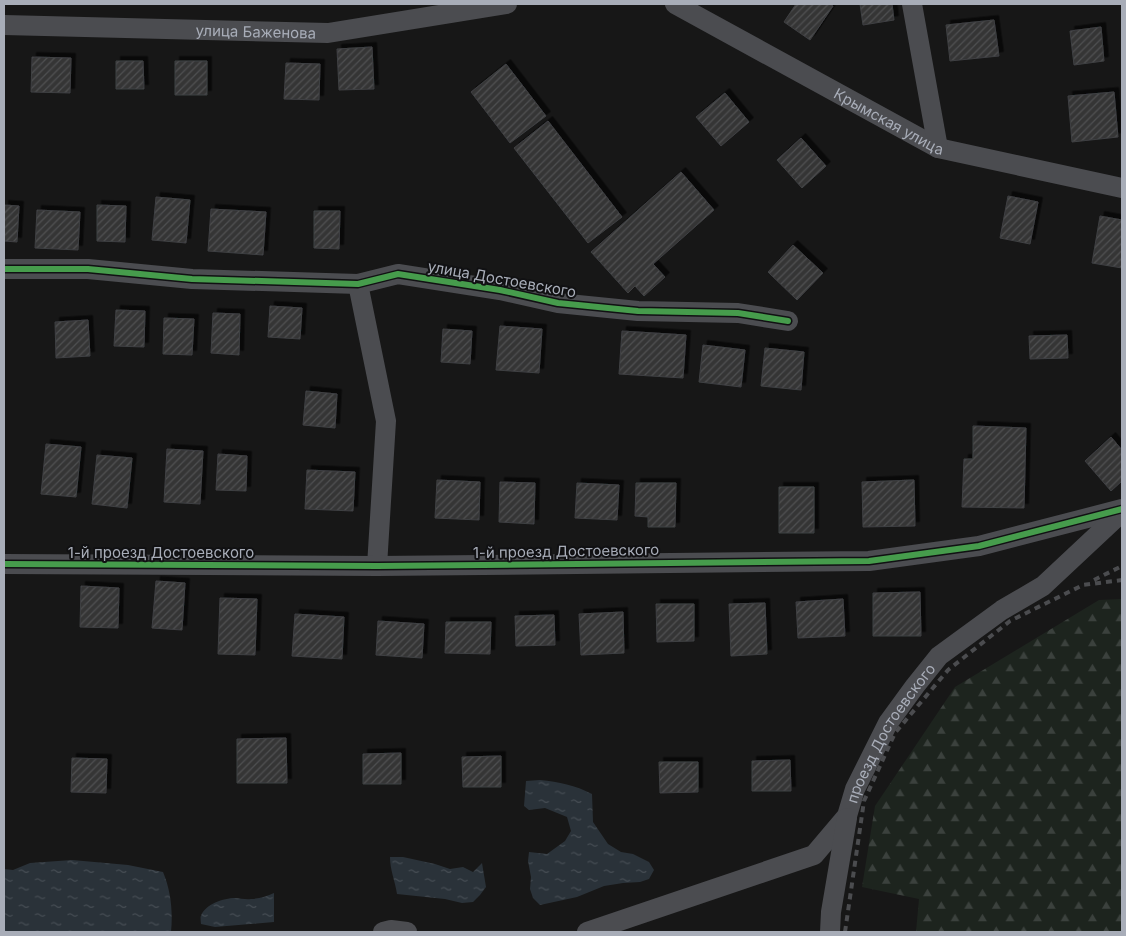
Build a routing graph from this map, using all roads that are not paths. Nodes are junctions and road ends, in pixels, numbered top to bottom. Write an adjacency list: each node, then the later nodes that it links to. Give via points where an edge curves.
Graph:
1 (507, 4): 4 (street, улица Баженова, via 328,33)
2 (675, 4): 5 (street, Крымская улица)
3 (912, 4): 5 (street)
4 (4, 25)
5 (938, 148): 6 (street, Крымская улица)
6 (1122, 188)
7 (4, 269): 8 (street, улица Достоевского, via 88,268 192,279)
8 (358, 284): 9 (street, улица Достоевского, via 398,274 558,303 638,311 738,313); 12 (street, via 386,421)
9 (788, 321)
10 (1122, 510): 12 (street, 1-й проезд Достоевского, via 979,546 869,561); 13 (street, проезд Достоевского, via 1043,586 1002,610 939,656 888,722 856,789)
11 (4, 564): 12 (street, 1-й проезд Достоевского)
12 (377, 566)
13 (847, 816): 16 (street, проезд Достоевского, via 814,855); 17 (street)
14 (384, 932): 15 (street)
15 (407, 932)
16 (587, 932)
17 (830, 932)

